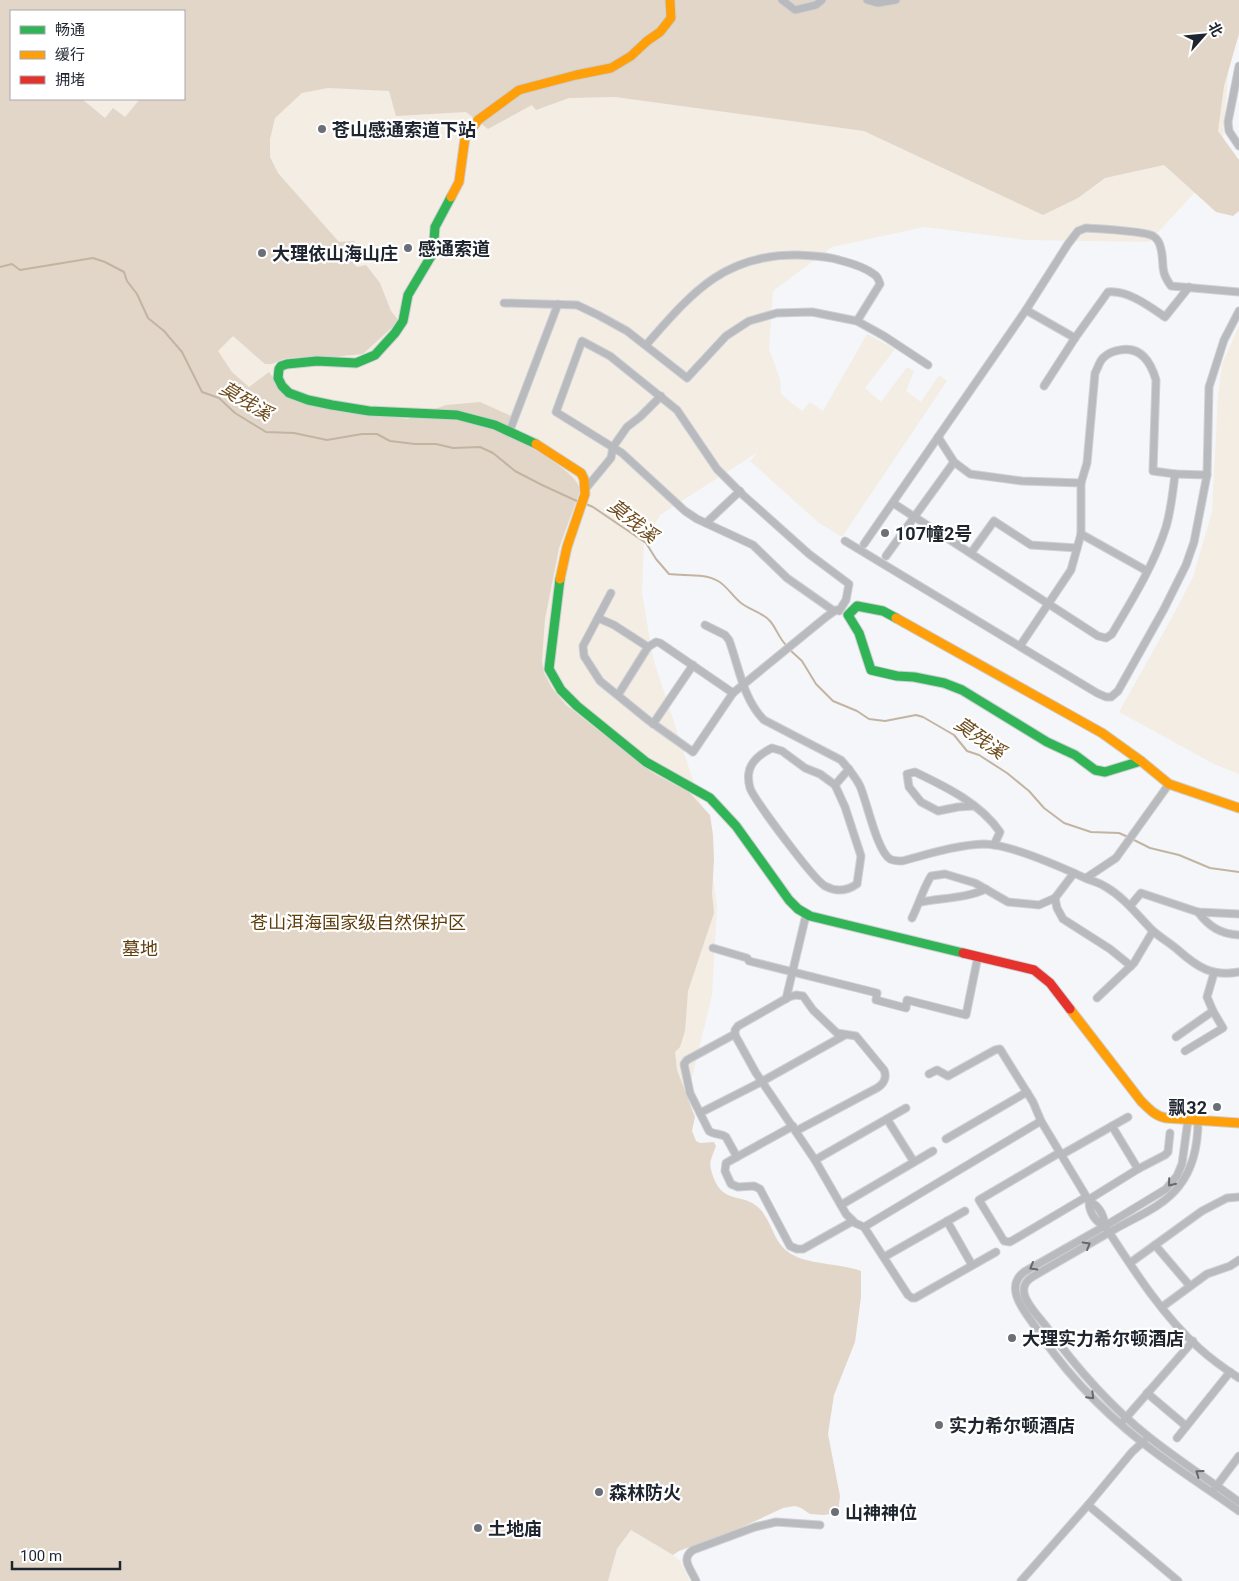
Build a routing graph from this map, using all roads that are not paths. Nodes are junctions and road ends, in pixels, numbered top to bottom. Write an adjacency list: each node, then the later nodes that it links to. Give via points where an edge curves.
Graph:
1 (670, 0): 20 (street, via 670,18 660,32 631,56 611,68 519,90 478,120 465,138 459,182 435,227 433,253 408,295 403,321 375,355 356,363 298,362 281,366 278,373 279,382 286,390 306,400 366,411 450,414)
2 (782, 0): 3 (street, via 795,10 816,5)
3 (822, 0)
4 (867, 0): 5 (street, via 878,3)
5 (896, 0)
6 (1239, 66): 7 (street, via 1228,122 1229,131)
7 (1239, 146)
8 (1189, 287): 9 (street); 12 (street, via 1172,286 1166,278 1160,243 1153,236 1086,228 1078,231 1068,244); 15 (street, via 1165,317 1118,291 1108,292)
9 (1239, 292)
10 (504, 303): 11 (street)
11 (558, 304): 16 (street, via 577,305 627,331); 20 (street)
12 (1026, 310): 15 (street); 21 (street)
13 (1239, 311): 25 (street, via 1224,340 1209,387)
14 (858, 321): 16 (street, via 812,312 777,313 749,321 726,336 687,378); 16 (street, via 880,284 876,275 835,258 781,255 718,274 680,307); 17 (street)
15 (1075, 338): 18 (street)
16 (646, 345)
17 (928, 365)
18 (1044, 386)
19 (661, 396): 22 (street, via 627,427); 22 (street, via 610,356 582,341 556,412); 28 (street, via 678,410 717,469)
20 (510, 430): 27 (street, via 577,470 584,477)
21 (938, 437): 23 (street); 29 (street)
22 (613, 447): 27 (street, via 611,458); 31 (street, via 685,511)
23 (954, 462): 26 (street, via 970,474 1022,481); 30 (street)
24 (1175, 474): 25 (street); 26 (street, via 1153,472 1156,380 1145,357 1125,349 1110,352 1095,373 1087,463); 38 (street, via 1166,526)
25 (1207, 475): 46 (street, via 1194,542 1186,565 1115,694 1106,697)
26 (1081, 483): 32 (street)
27 (587, 488): 68 (street, via 566,549 556,603 549,669 553,678 577,706 631,751 719,806 792,904)
28 (740, 492): 31 (street); 40 (street, via 809,554 849,584)
29 (893, 502): 30 (street); 34 (street)
30 (915, 516): 36 (street); 37 (street)
31 (706, 523): 43 (street, via 753,544 787,578)
32 (1081, 534): 35 (street); 38 (street)
33 (845, 541): 46 (street)
34 (864, 544)
35 (1077, 548): 36 (street, via 1031,545 994,521); 41 (street, via 1071,570)
36 (971, 553): 41 (street)
37 (886, 556)
38 (1147, 571): 41 (street, via 1112,634 1106,638)
39 (611, 593): 44 (street)
40 (846, 600): 42 (street); 43 (street)
41 (1048, 603): 46 (street)
42 (857, 606): 43 (street); 53 (street, via 883,611 927,634 1102,733)
43 (840, 612): 49 (street, via 792,645); 53 (street, via 856,627 871,670 944,683 962,690 1096,770 1105,772)
44 (598, 618): 47 (street); 51 (street, via 583,646 583,654 600,680)
45 (705, 625): 49 (street, via 729,640)
46 (1020, 646)
47 (648, 647): 48 (street, via 660,643); 51 (street)
48 (693, 666): 50 (street); 52 (street)
49 (744, 686): 50 (street); 54 (street, via 753,707 764,720 841,760)
50 (733, 693): 52 (street, via 693,752)
51 (618, 695): 52 (street)
52 (653, 724)
53 (1141, 761): 55 (street)
54 (849, 769): 56 (street); 59 (street, via 860,787 880,844 889,858 902,861 956,846)
55 (1168, 784): 58 (street); 61 (street, via 1116,858)
56 (835, 785): 56 (street, via 772,748 759,755 749,772 750,786 758,802 806,866 823,885 838,890 850,889 857,884 860,856)
57 (973, 806): 57 (street, via 957,793 915,772 907,774 909,787 920,802 938,811); 59 (street, via 992,820 1000,832)
58 (1239, 808)
59 (994, 845): 60 (street)
60 (1074, 872): 61 (street); 63 (street)
61 (1086, 878): 65 (street, via 1106,886)
62 (986, 889): 63 (street, via 1008,902 1039,905); 64 (street, via 973,895); 64 (street, via 945,874 931,876)
63 (1055, 898): 74 (street, via 1056,908 1063,919)
64 (921, 902): 69 (street)
65 (1130, 906): 66 (street, via 1141,893); 70 (street)
66 (1198, 912): 67 (street); 71 (street, via 1216,930)
67 (1239, 914)
68 (806, 915): 73 (street); 75 (street)
69 (912, 918)
70 (1153, 931): 74 (street); 77 (street, via 1189,961)
71 (1239, 935)
72 (713, 948): 75 (street)
73 (978, 956): 75 (street, via 966,1015 908,1000 906,1008 876,1000 877,993); 92 (street, via 1040,974 1147,1109 1159,1117)
74 (1131, 966): 78 (street)
75 (793, 972): 79 (street)
76 (1239, 972): 77 (street)
77 (1214, 973): 80 (street, via 1207,997)
78 (1096, 998)
79 (786, 999): 81 (street, via 738,1026); 82 (street, via 803,996 837,1033)
80 (1213, 1011): 83 (street); 84 (street, via 1223,1028)
81 (735, 1034): 86 (street); 89 (street, via 684,1062 688,1086)
82 (845, 1035): 86 (street); 97 (street, via 856,1036 884,1070 884,1081 878,1088)
83 (1176, 1036)
84 (1184, 1050)
85 (928, 1074): 87 (street, via 937,1070 948,1076 1000,1049)
86 (761, 1082): 89 (street); 97 (street)
87 (1027, 1092): 93 (street); 99 (street)
88 (906, 1108): 91 (street)
89 (700, 1113): 102 (street, via 709,1131 726,1137)
90 (1128, 1117): 96 (street)
91 (887, 1119): 105 (street); 106 (street)
92 (1188, 1120): 94 (street); 103 (street)
93 (1041, 1121): 101 (street); 114 (street)
94 (1198, 1121): 95 (street); 104 (street)
95 (1239, 1123)
96 (1112, 1126): 101 (street); 107 (street)
97 (795, 1128): 102 (street); 105 (street)
98 (1170, 1133): 107 (street, via 1168,1152)
99 (946, 1139)
100 (933, 1151): 106 (street)
101 (1060, 1154): 109 (street); 109 (street, via 979,1200 1004,1241 1010,1242)
102 (737, 1157): 112 (street, via 725,1166 731,1184 758,1188 794,1248 803,1249)
103 (1184, 1157): 104 (street); 115 (street, one-way to 115, via 1180,1171 1166,1189)
104 (1194, 1159): 115 (street, via 1173,1193 1151,1209)
105 (815, 1160): 110 (street)
106 (914, 1162): 110 (street)
107 (1138, 1169): 109 (street)
108 (1239, 1197): 116 (street, via 1227,1198 1202,1211)
109 (1088, 1199): 115 (street, via 1101,1213)
110 (841, 1205): 112 (street)
111 (965, 1211): 113 (street)
112 (853, 1221): 114 (street)
113 (947, 1221): 118 (street); 121 (street)
114 (864, 1228): 118 (street)
115 (1107, 1229): 120 (street); 128 (street, one-way to 115, via 1072,1362 1033,1310 1024,1290 1025,1283 1032,1277); 129 (street, one-way to 129, via 1024,1272 1015,1291 1041,1337 1065,1367)
116 (1156, 1245): 120 (street); 122 (street)
117 (996, 1252): 121 (street)
118 (884, 1257): 121 (street, via 912,1298)
119 (1239, 1260): 122 (street, via 1206,1274)
120 (1130, 1263): 123 (street)
121 (972, 1265)
122 (1190, 1286): 123 (street)
123 (1162, 1307): 124 (street)
124 (1193, 1342): 125 (street); 127 (street)
125 (1230, 1372): 126 (street); 130 (street)
126 (1239, 1378)
127 (1148, 1393): 128 (street); 130 (street)
128 (1126, 1417): 129 (street); 132 (street)
129 (1121, 1423): 132 (street)
130 (1186, 1426): 131 (street)
131 (1177, 1438)
132 (1145, 1440): 134 (street); 136 (street)
133 (1238, 1459): 134 (street)
134 (1215, 1489): 135 (street); 137 (street)
135 (1239, 1502)
136 (1088, 1505): 140 (street); 141 (street)
137 (1239, 1511)
138 (820, 1525): 139 (street, via 776,1522 693,1550 686,1559)
139 (696, 1581)
140 (1021, 1581)
141 (1178, 1581)

